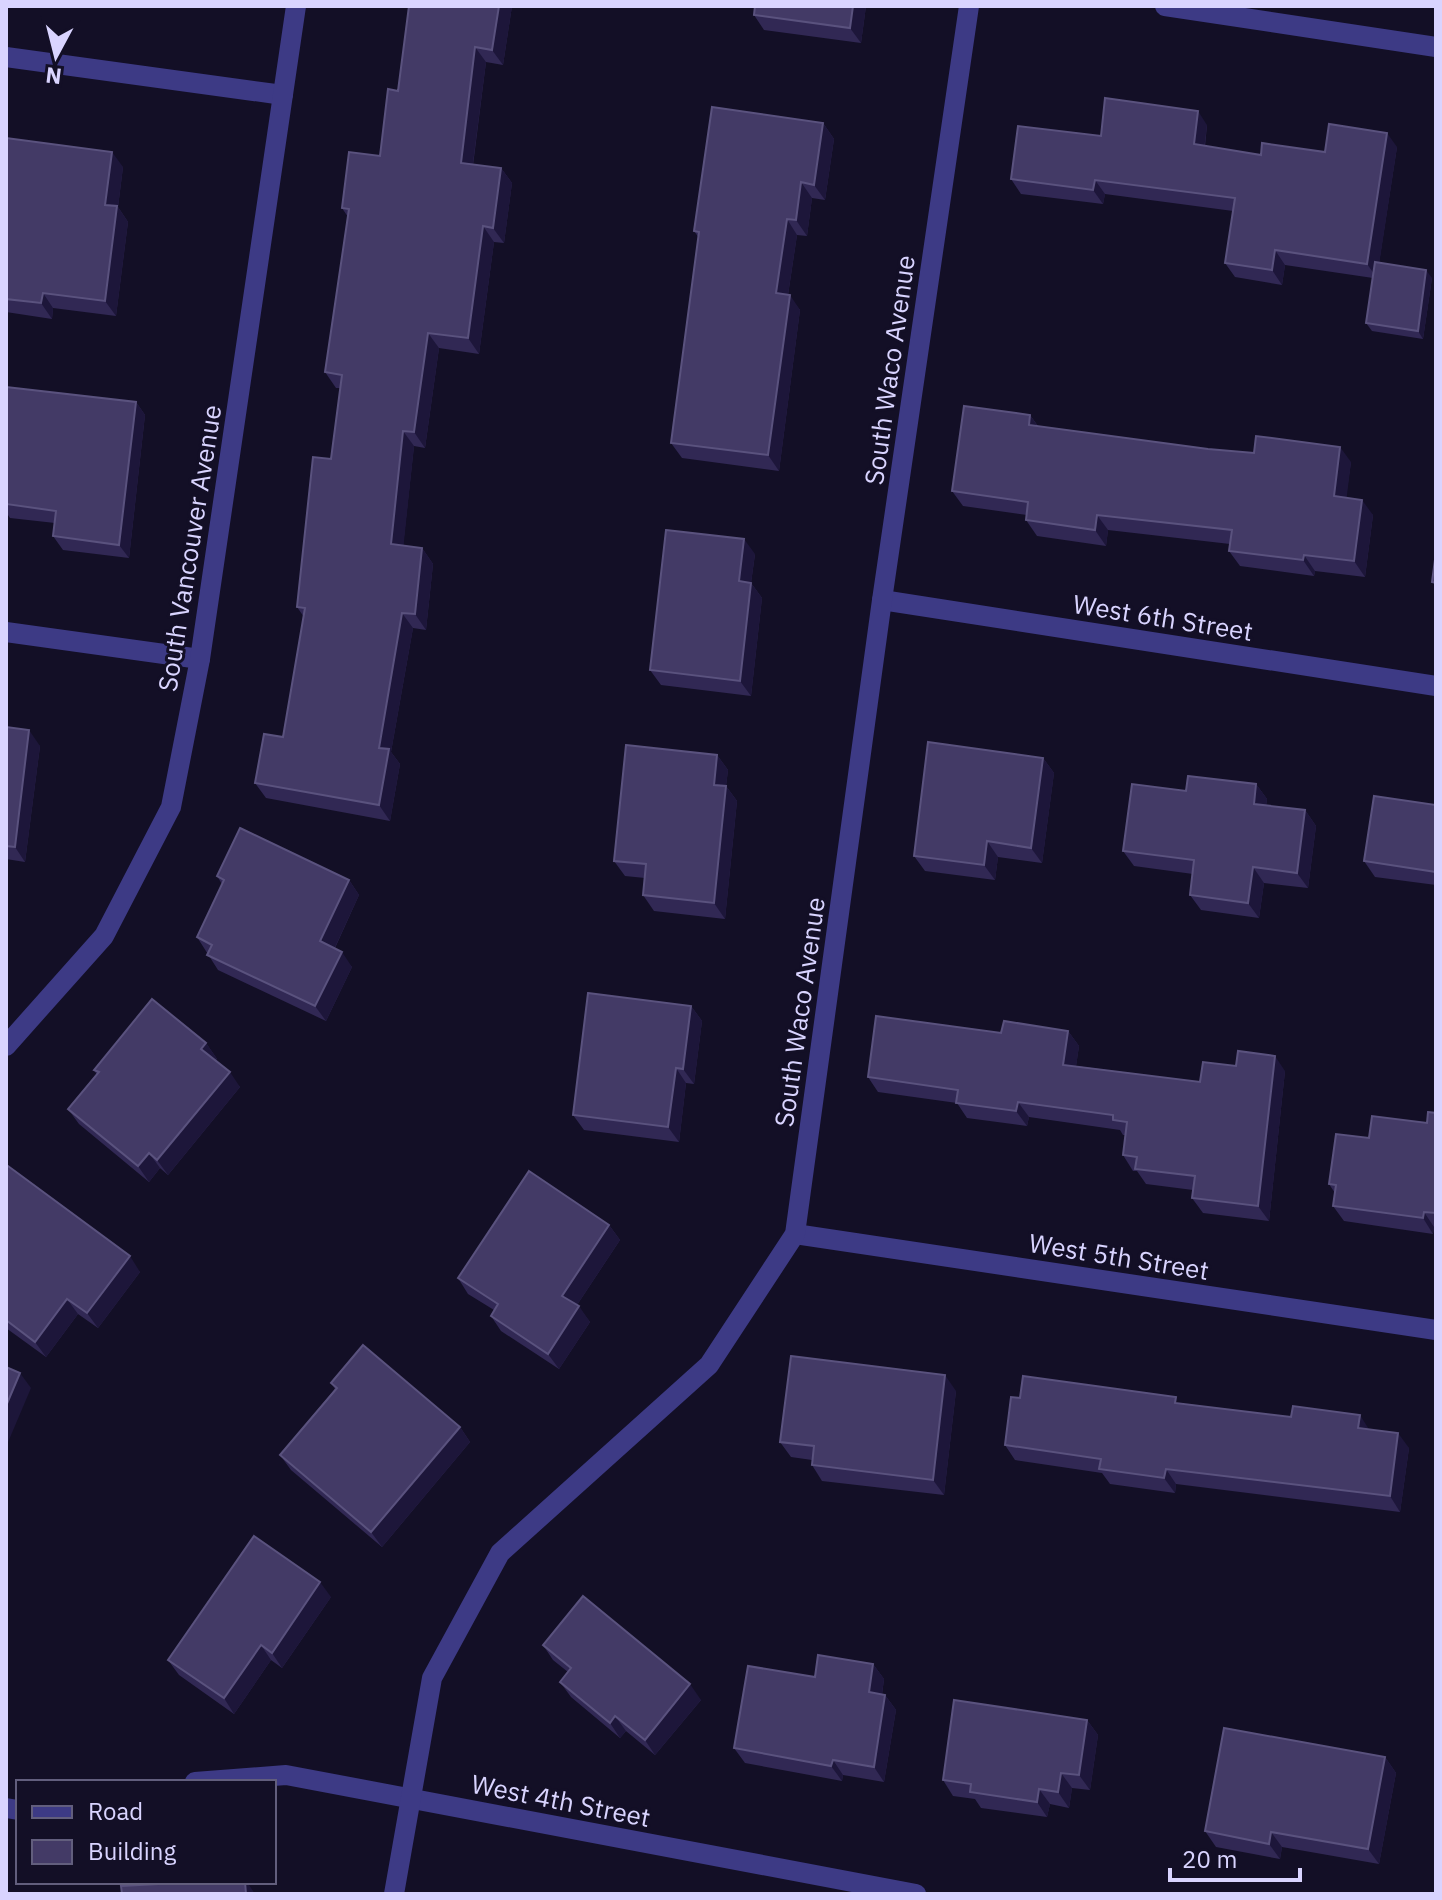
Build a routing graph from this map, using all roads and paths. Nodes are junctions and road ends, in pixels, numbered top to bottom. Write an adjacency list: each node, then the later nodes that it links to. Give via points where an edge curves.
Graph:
1 (296, 6): 6 (street, South Vancouver Avenue)
2 (969, 6): 7 (street, South Waco Avenue)
3 (1165, 6): 4 (street)
4 (1436, 47)
5 (6, 57): 6 (street)
6 (283, 95): 9 (street, South Vancouver Avenue)
7 (882, 600): 10 (street, West 6th Street); 12 (street, South Waco Avenue)
8 (6, 632): 9 (street)
9 (200, 659): 11 (street, South Vancouver Avenue, via 171,807 104,936)
10 (1436, 686)
11 (6, 1046)
12 (795, 1234): 13 (street, West 5th Street); 15 (street, South Waco Avenue, via 709,1365 500,1553 432,1678)
13 (1436, 1330)
14 (221, 1780): 15 (street, West 4th Street, via 286,1775)
15 (412, 1797): 16 (street, South Waco Avenue); 17 (street, West 4th Street)
16 (394, 1894)
17 (916, 1894)

